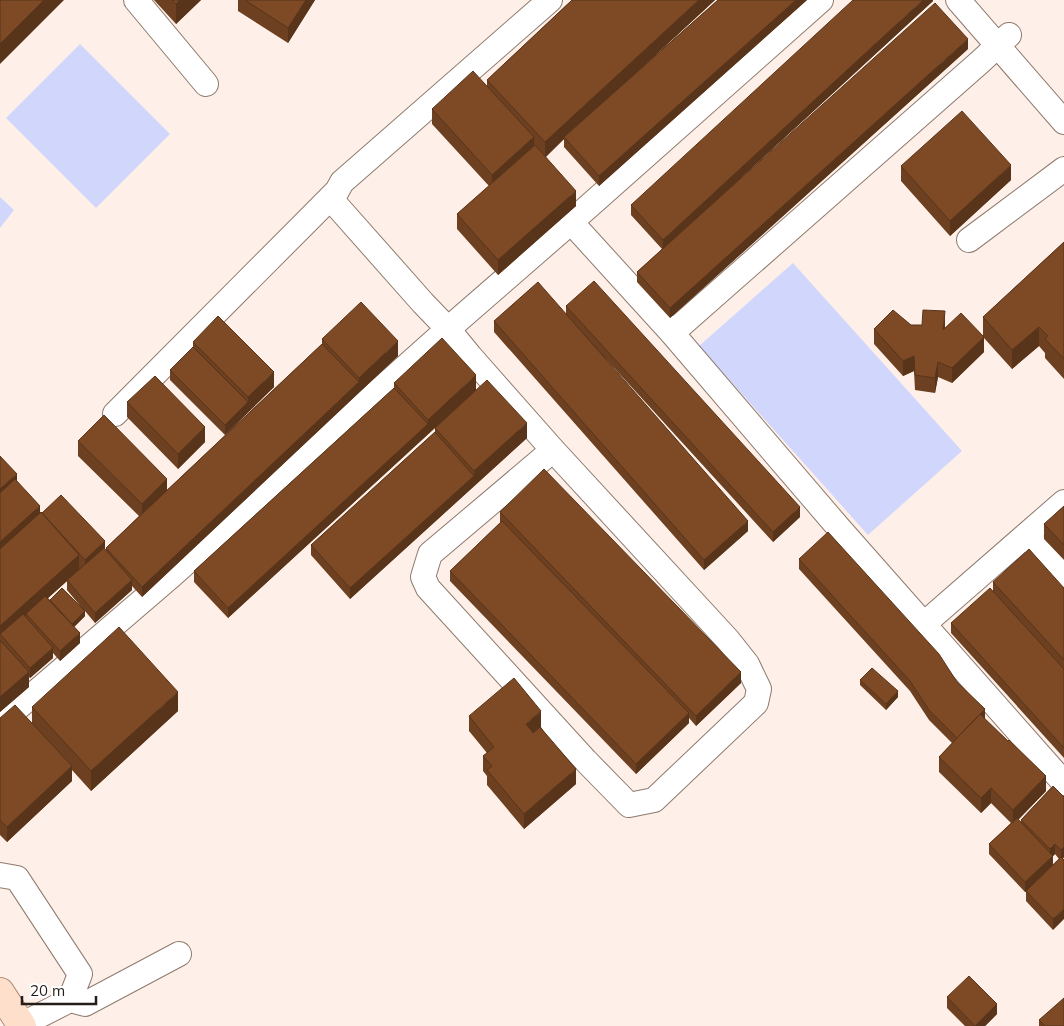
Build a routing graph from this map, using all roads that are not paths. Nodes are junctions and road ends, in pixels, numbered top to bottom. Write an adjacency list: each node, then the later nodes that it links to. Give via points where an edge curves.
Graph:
1 (136, 0): 7 (street)
2 (550, 0): 11 (street, via 342,182)
3 (821, 0): 12 (street)
4 (958, 0): 6 (street)
5 (979, 0): 6 (street)
6 (1003, 40): 8 (street); 9 (street); 15 (street)
7 (206, 84)
8 (1064, 98)
9 (1064, 122)
10 (1064, 169): 13 (street)
11 (330, 198): 14 (street); 16 (street)
12 (571, 222): 14 (street); 15 (street)
13 (969, 240)
14 (448, 329): 17 (street); 22 (street, via 170,577)
15 (672, 334): 21 (street)
16 (115, 414)
17 (553, 450): 17 (street, via 430,554 423,577 428,588 629,805 654,800 756,703 759,689 747,664 728,640)
18 (1064, 502): 19 (street)
19 (1026, 535): 20 (street); 21 (street)
20 (1064, 576)
21 (924, 624): 23 (street)
22 (0, 723)
23 (1064, 783)
24 (0, 875): 27 (street, via 17,878 80,974)
25 (179, 954): 27 (street, via 85,1004)
26 (0, 992): 28 (main road)
27 (70, 1000): 28 (street)
28 (21, 1026)

